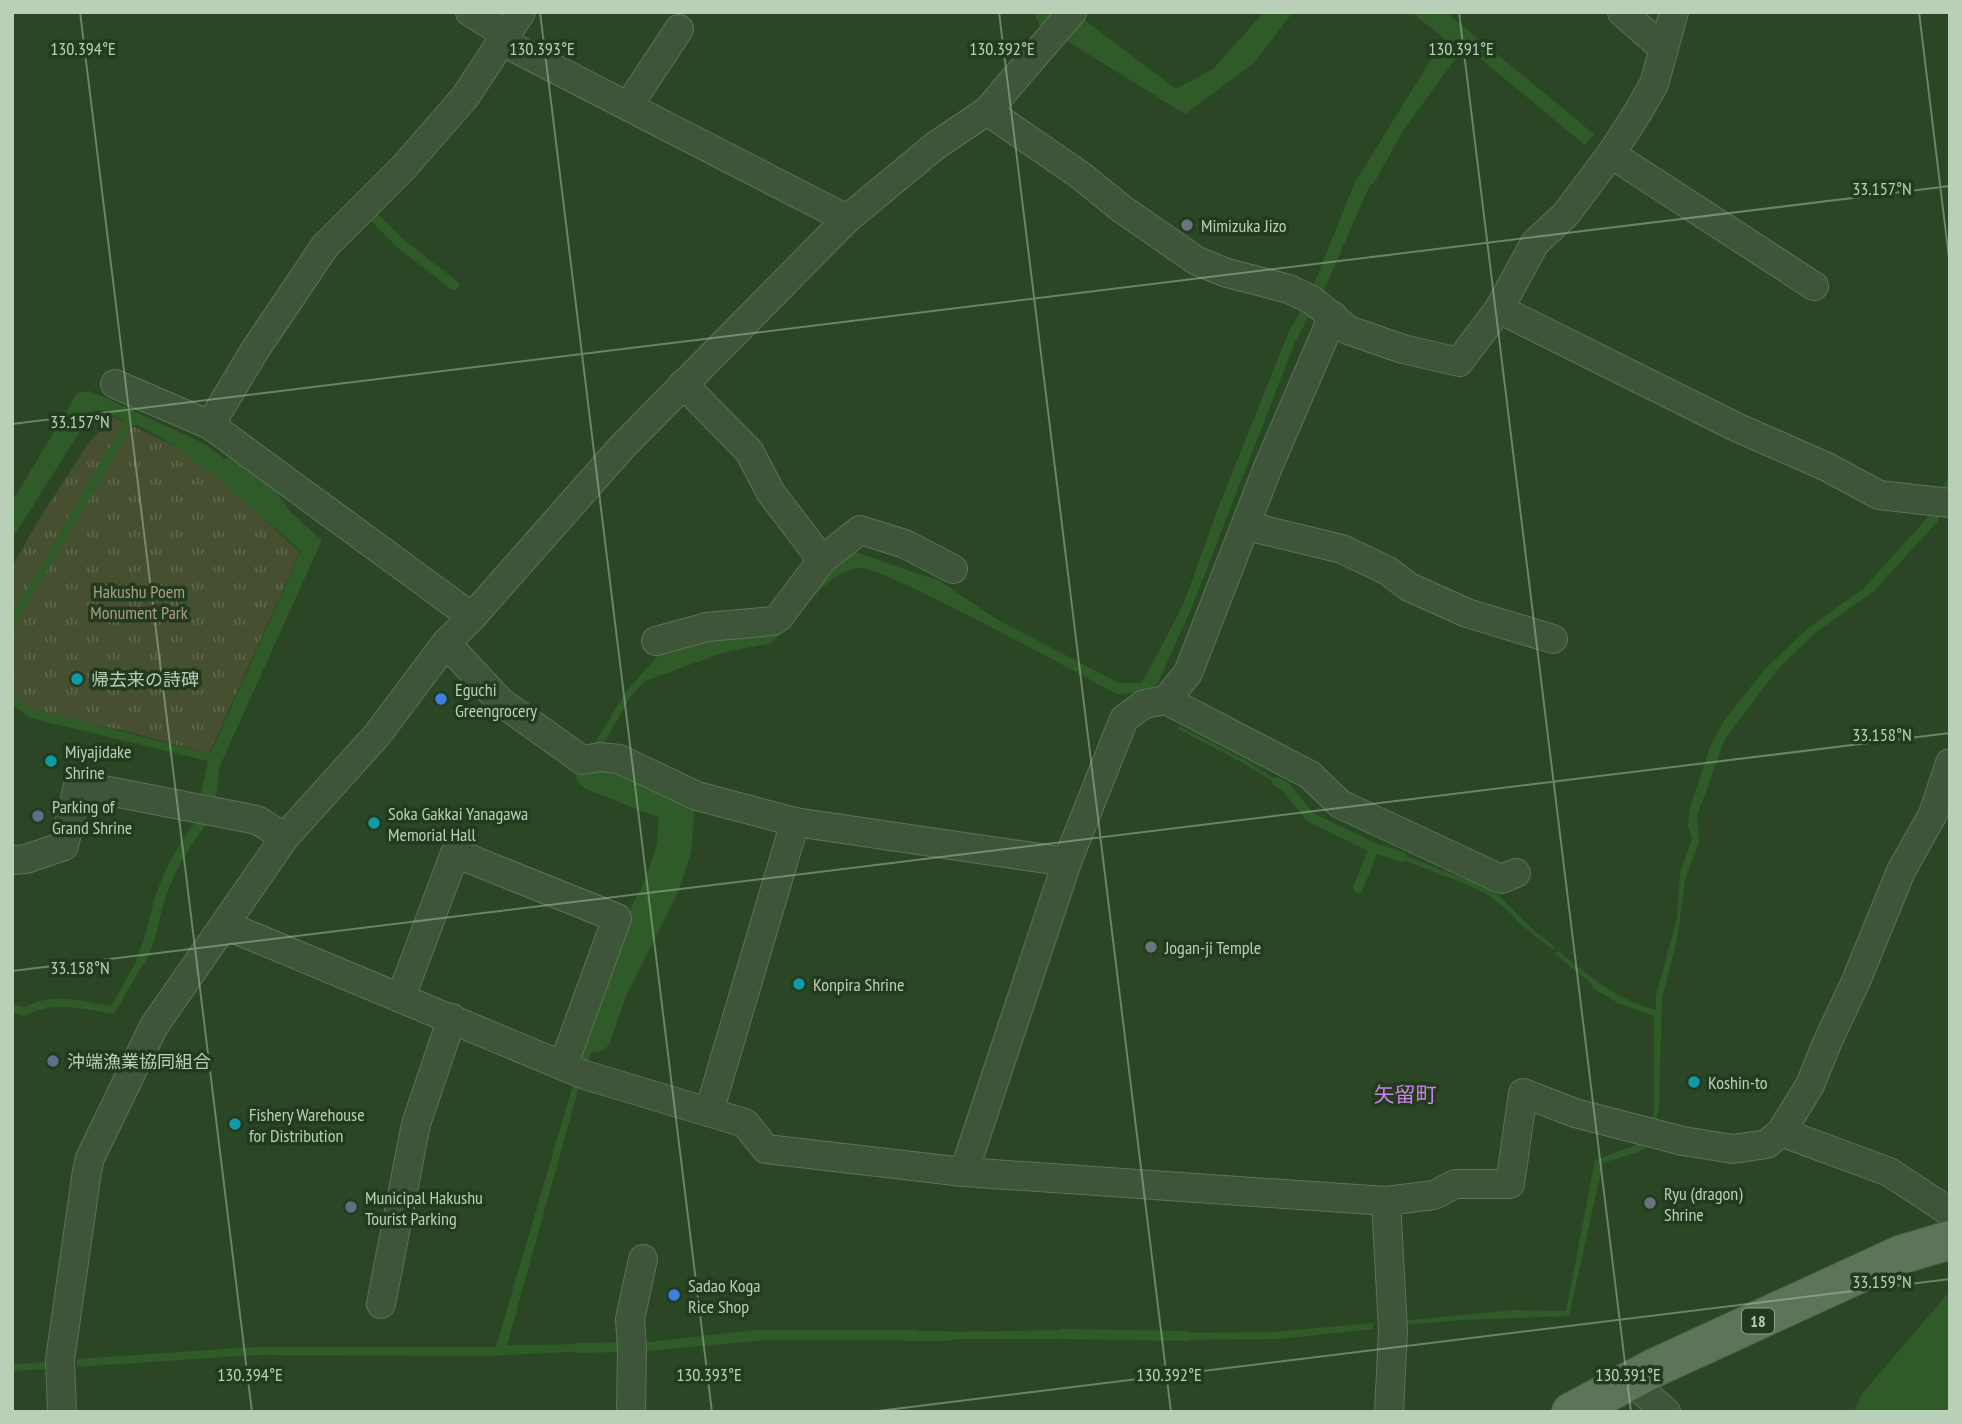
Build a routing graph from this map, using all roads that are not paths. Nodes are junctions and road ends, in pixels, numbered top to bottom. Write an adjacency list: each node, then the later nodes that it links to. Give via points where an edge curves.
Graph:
1 (470, 12): 6 (street)
2 (1622, 12): 7 (street)
3 (1674, 12): 7 (street)
4 (1065, 20): 9 (street)
5 (679, 29): 8 (street)
6 (513, 37): 8 (street); 17 (street, via 404,167 326,246 255,350)
7 (1664, 49): 10 (street, via 1654,85)
8 (628, 106): 11 (street)
9 (987, 111): 11 (street, via 934,146); 13 (street, via 1197,261 1289,289)
10 (1611, 154): 12 (street); 14 (street, via 1566,214 1535,243)
11 (846, 219): 16 (street)
12 (1814, 286)
13 (1323, 309): 14 (street, via 1348,330 1459,362); 19 (street)
14 (1499, 310): 18 (street, via 1880,495)
15 (115, 384): 17 (street)
16 (683, 384): 20 (street, via 749,451 771,493); 22 (street)
17 (223, 433): 22 (street)
18 (1949, 502)
19 (1247, 526): 23 (street, via 1342,549 1467,613); 26 (street, via 1188,673)
20 (822, 560): 21 (street, via 860,530 905,544); 24 (street, via 773,621 707,627)
21 (953, 569)
22 (472, 617): 25 (street)
23 (1553, 639)
24 (656, 641)
25 (446, 643): 28 (street, via 501,702 582,760 610,758 697,796); 29 (street, via 377,735)
26 (1166, 700): 31 (street, via 1144,704 1124,719); 32 (street, via 1310,775 1340,804 1501,878)
27 (1950, 763): 38 (street, via 1933,814 1901,871 1810,1085)
28 (795, 822): 31 (street); 37 (street)
29 (285, 837): 30 (street, via 257,820 78,785 64,846); 33 (street)
30 (12, 860)
31 (1068, 862): 39 (street)
32 (1517, 873)
33 (225, 925): 34 (street); 46 (street, via 154,1026 90,1158 60,1360)
34 (401, 997): 35 (street); 36 (street, via 455,853 617,918)
35 (452, 1018): 36 (street); 44 (street, via 416,1124)
36 (574, 1071): 37 (street)
37 (709, 1112): 39 (street, via 745,1123 766,1149)
38 (1781, 1132): 40 (street, via 1768,1144 1733,1149 1575,1113 1523,1093 1510,1184 1455,1184 1434,1195); 41 (street, via 1889,1172)
39 (964, 1172): 40 (street)
40 (1386, 1201): 48 (street, via 1392,1322)
41 (1950, 1212)
42 (1950, 1240): 45 (main road, 18, via 1900,1255)
43 (643, 1259): 47 (street, via 629,1319)
44 (381, 1304)
45 (1631, 1381): 49 (main road, 18); 50 (street)
46 (62, 1412)
47 (631, 1412)
48 (1389, 1412)
49 (1571, 1412)
50 (1667, 1412)

